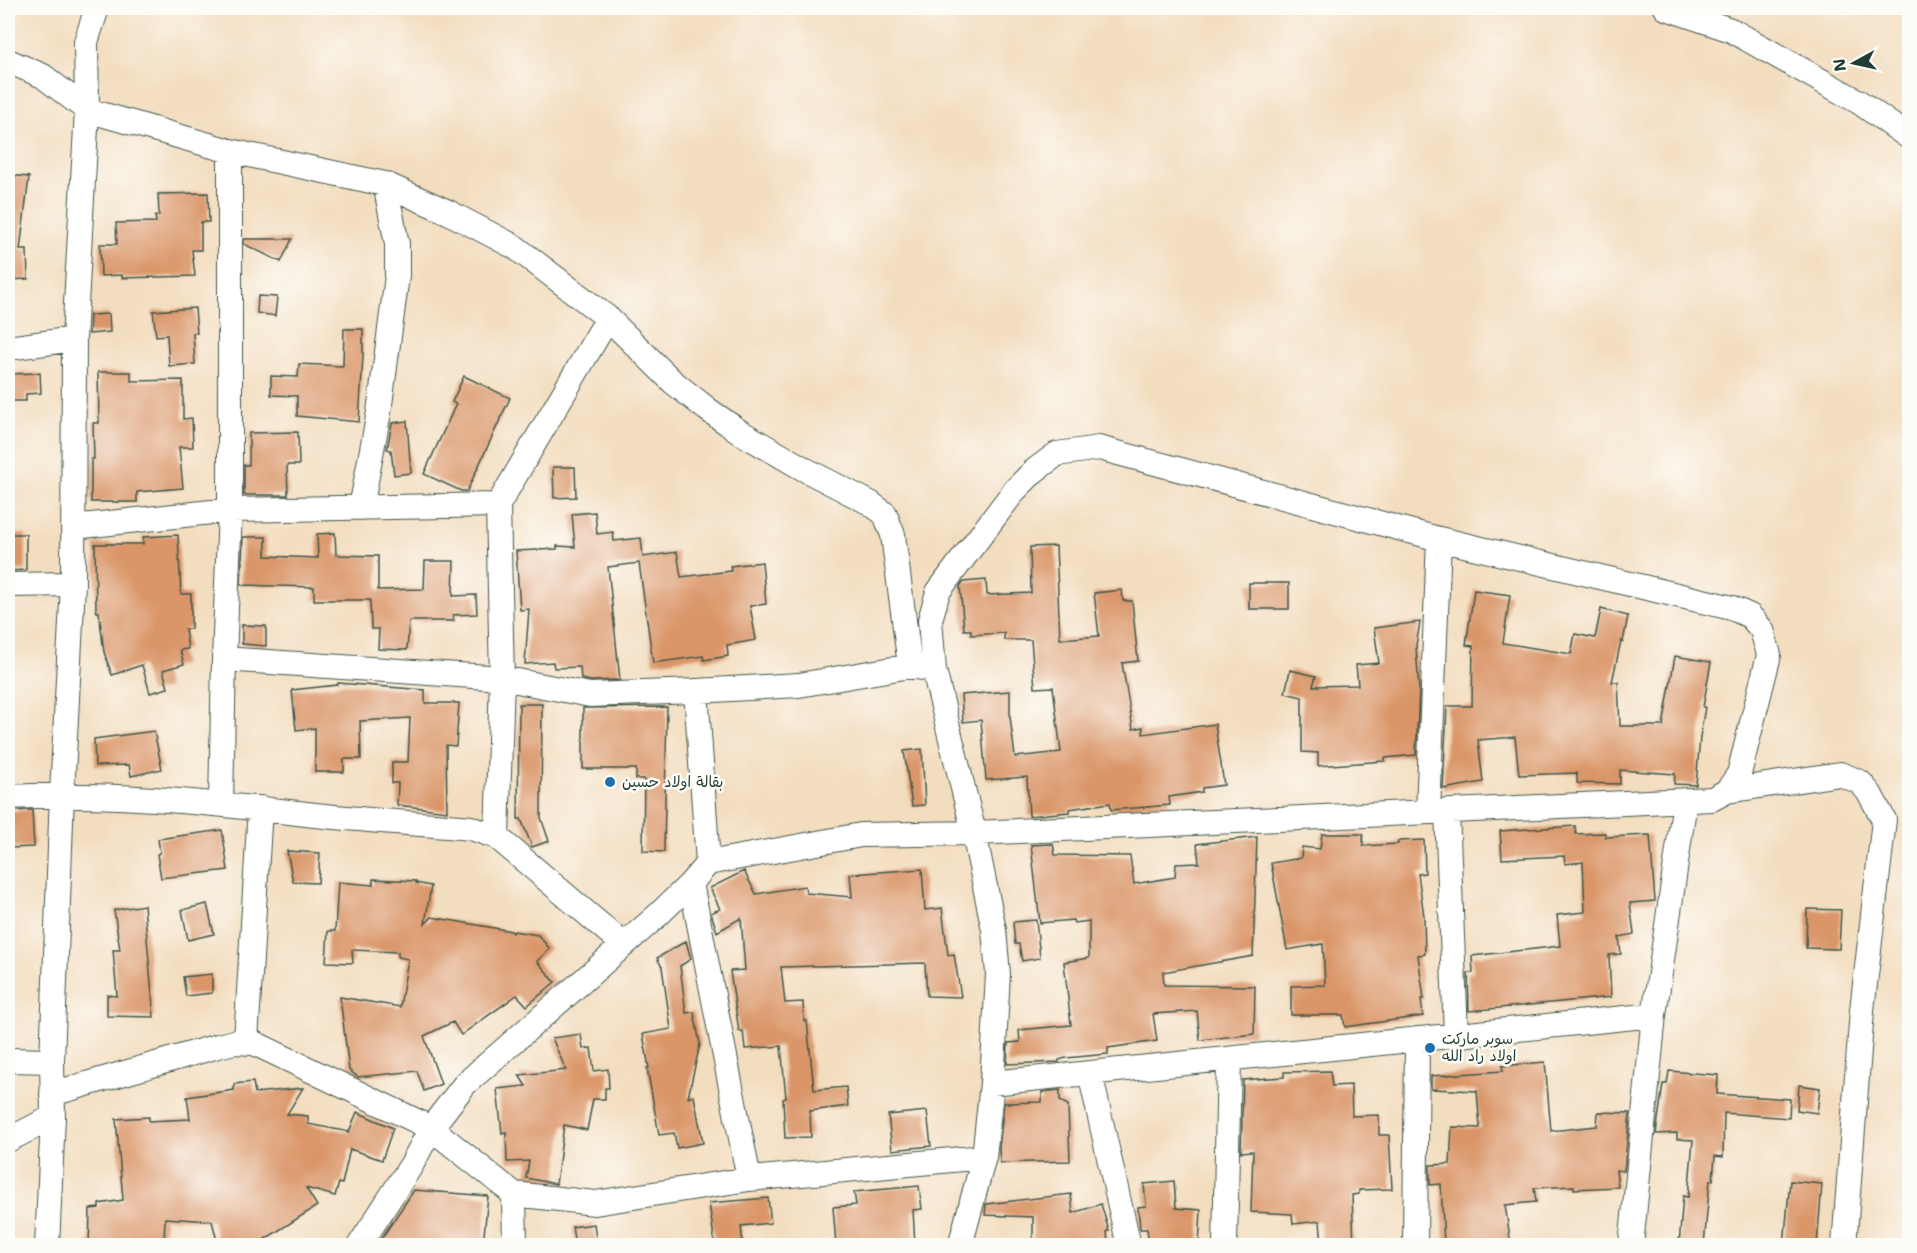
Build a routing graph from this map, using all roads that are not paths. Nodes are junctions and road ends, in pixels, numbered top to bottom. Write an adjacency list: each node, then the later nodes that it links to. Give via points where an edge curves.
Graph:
1 (97, 8): 4 (street, via 86,42)
2 (1666, 8): 5 (street, via 1731,30 1859,102)
3 (8, 61): 4 (street, via 44,76)
4 (87, 110): 6 (street); 9 (street)
5 (1910, 138)
6 (230, 151): 7 (street); 13 (street)
7 (385, 184): 8 (street, via 515,247); 12 (street, via 397,244 397,276 379,412)
8 (608, 318): 11 (street); 19 (street, via 673,382 707,409 740,432 885,514 893,536)
9 (74, 339): 10 (street); 14 (street)
10 (8, 348)
11 (498, 505): 12 (street); 21 (street)
12 (361, 508): 13 (street)
13 (230, 510): 14 (street); 18 (street)
14 (73, 527): 16 (street)
15 (1439, 539): 20 (street, via 1099,448 1057,454 1015,490 938,592 930,620); 23 (street, via 1732,608 1750,616 1762,630 1769,655 1739,774); 29 (street)
16 (72, 584): 17 (street); 24 (street)
17 (8, 585)
18 (224, 659): 21 (street); 27 (street)
19 (910, 666): 20 (street); 22 (street, via 799,685)
20 (934, 670): 30 (street)
21 (502, 678): 22 (street, via 590,695); 31 (street)
22 (696, 691): 32 (street)
23 (1727, 790): 26 (street, via 1712,799); 58 (street, via 1840,774 1860,782 1884,820 1862,1010)
24 (62, 794): 25 (street); 27 (street); 41 (street)
25 (8, 797)
26 (1685, 801): 29 (street); 35 (street)
27 (221, 804): 28 (street)
28 (260, 808): 31 (street, via 471,828); 38 (street)
29 (1438, 812): 30 (street); 36 (street)
30 (974, 832): 32 (street, via 861,835); 43 (street, via 994,930 998,974)
31 (496, 837): 34 (street)
32 (708, 863): 33 (street)
33 (691, 883): 34 (street); 48 (street)
34 (624, 945): 45 (street, via 465,1084)
35 (1654, 1015): 36 (street); 57 (street)
36 (1456, 1035): 37 (street)
37 (1417, 1039): 39 (street); 56 (street)
38 (246, 1041): 44 (street, via 218,1046); 45 (street)
39 (1229, 1059): 42 (street); 55 (street)
40 (8, 1060): 41 (street)
41 (52, 1061): 44 (street)
42 (1090, 1073): 43 (street); 54 (street)
43 (992, 1083): 47 (street)
44 (52, 1105): 46 (street); 50 (street)
45 (431, 1128): 49 (street); 51 (street)
46 (8, 1140)
47 (984, 1157): 48 (street); 53 (street)
48 (749, 1179): 49 (street, via 595,1203)
49 (514, 1194): 52 (street)
50 (46, 1245)
51 (359, 1245)
52 (515, 1245)
53 (960, 1245)
54 (1129, 1245)
55 (1225, 1245)
56 (1415, 1245)
57 (1631, 1245)
58 (1844, 1245)

